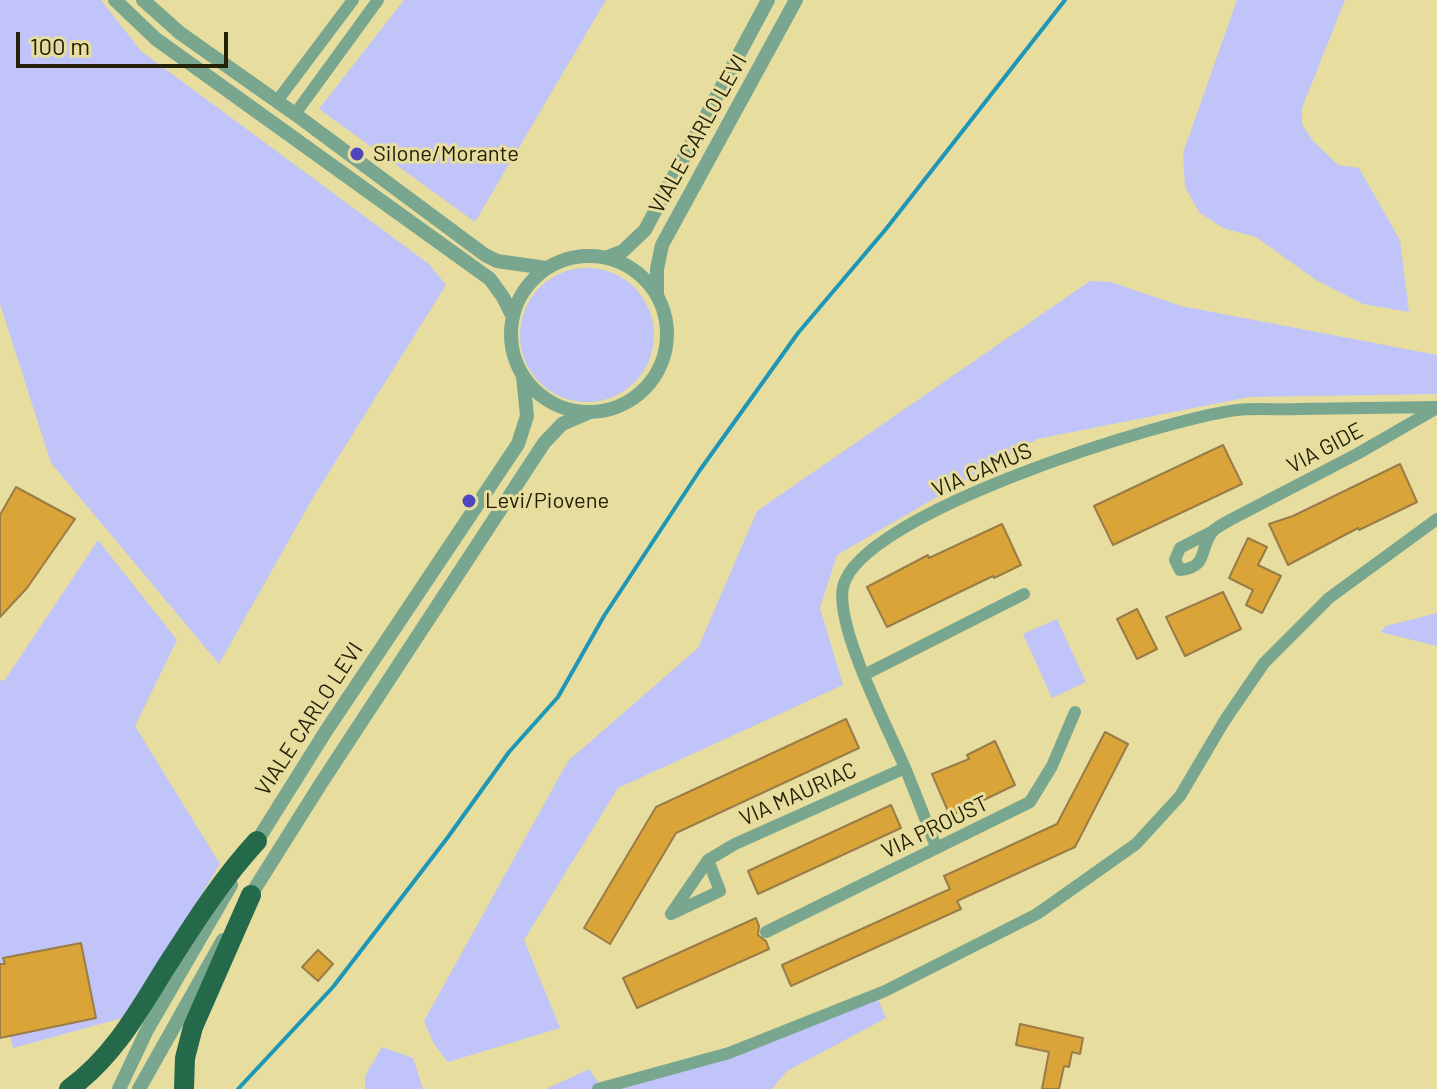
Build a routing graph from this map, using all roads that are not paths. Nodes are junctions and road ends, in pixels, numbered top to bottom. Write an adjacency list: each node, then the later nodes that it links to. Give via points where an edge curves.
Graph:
1 (115, 0): 12 (street, via 156,39 490,279)
2 (143, 0): 7 (street, via 180,33)
3 (353, 0): 7 (street)
4 (378, 0): 8 (street)
5 (768, 0): 9 (street, VIALE CARLO LEVI, via 645,230)
6 (796, 0): 11 (street, VIALE CARLO LEVI, via 662,245)
7 (277, 101): 8 (street)
8 (295, 114): 10 (street, via 485,255)
9 (608, 257): 10 (street, via 573,257); 11 (street, via 627,265)
10 (546, 268): 12 (street, via 528,284)
11 (657, 294): 15 (street, via 667,342 657,373 636,397)
12 (513, 317): 13 (street, via 512,348)
13 (523, 376): 15 (street, via 559,406); 22 (street, VIALE CARLO LEVI, via 527,416 518,444)
14 (1437, 408): 17 (street, VIA GIDE); 19 (street, VIA CAMUS, via 1203,415 989,484 923,518 853,565 843,606)
15 (590, 412): 25 (street, VIALE CARLO LEVI, via 562,424 544,443)
16 (1437, 519): 31 (street, via 1329,598 1264,663 1180,796 1136,844 1037,914 885,991 729,1053)
17 (1213, 531)
18 (1024, 594): 19 (street)
19 (864, 675): 21 (street, VIA CAMUS)
20 (1075, 712): 23 (street, VIA PROUST, via 1030,802)
21 (905, 768): 23 (street, VIA CAMUS); 24 (street, VIA MAURIAC)
22 (257, 841): 27 (highway, via 220,884 120,1040); 28 (street, VIALE CARLO LEVI, via 147,1030)
23 (936, 847): 26 (street, VIA PROUST)
24 (708, 860): 24 (street, VIA MAURIAC, via 701,871 671,914 720,891)
25 (251, 895): 29 (street, VIALE CARLO LEVI); 30 (highway, via 193,1027)
26 (766, 932)
27 (69, 1089)
28 (119, 1089)
29 (139, 1089)
30 (184, 1089)
31 (598, 1089)

